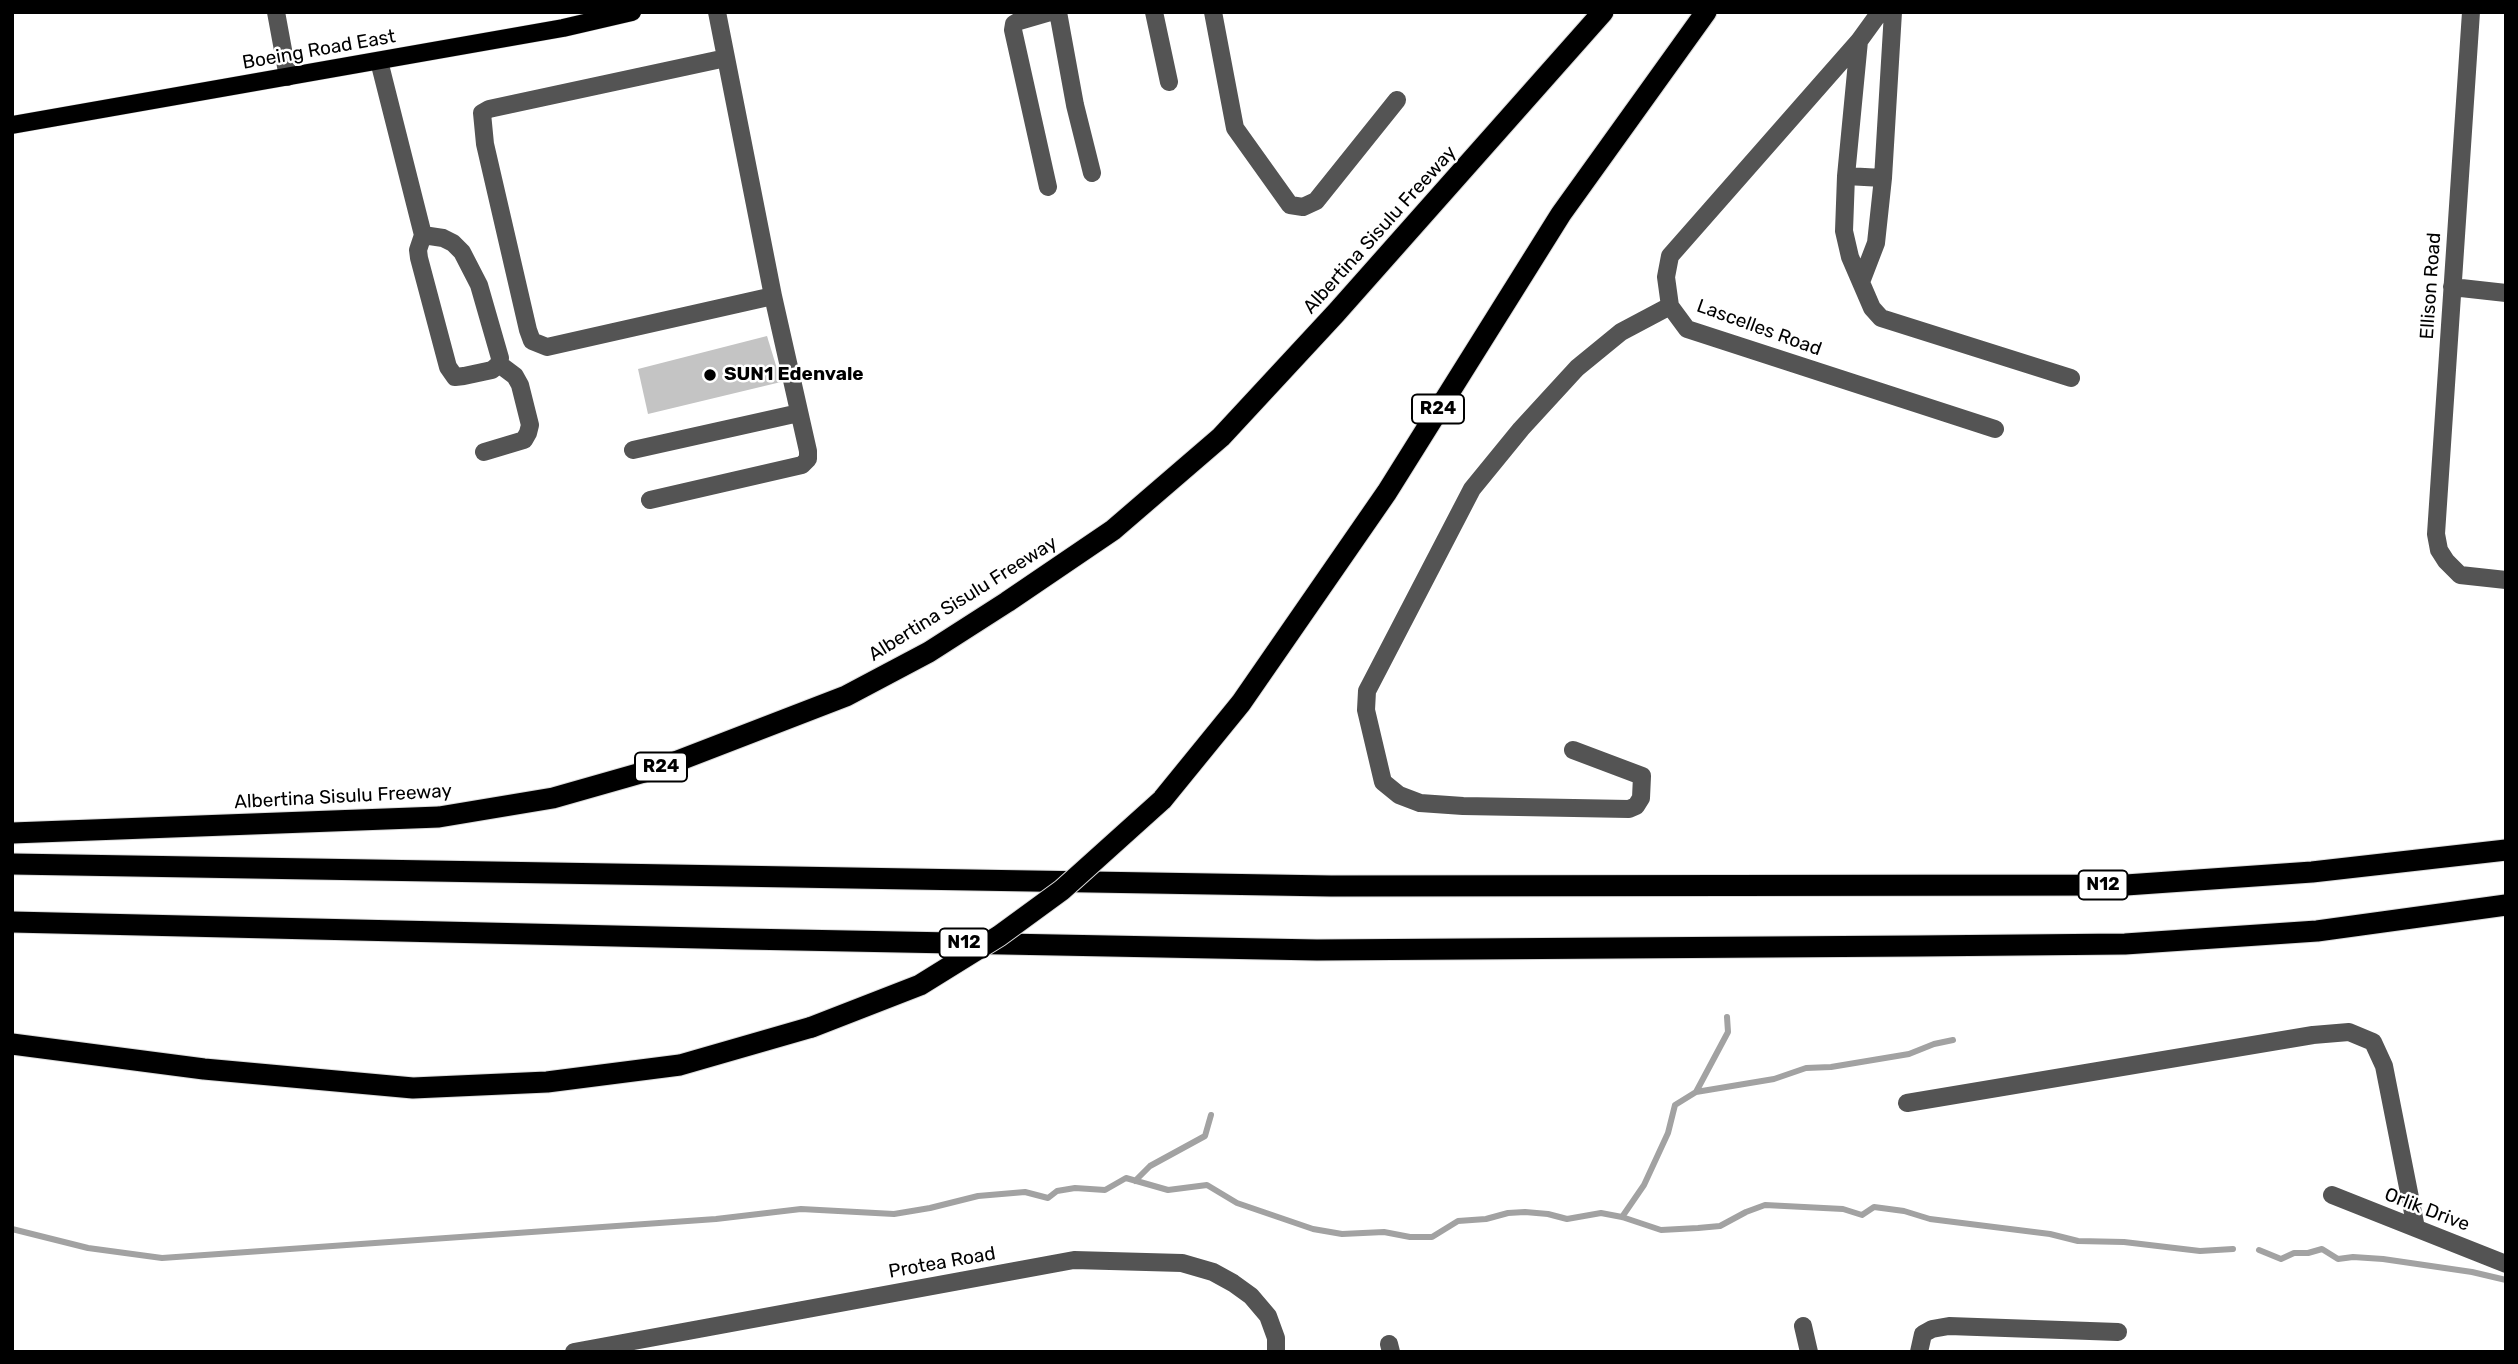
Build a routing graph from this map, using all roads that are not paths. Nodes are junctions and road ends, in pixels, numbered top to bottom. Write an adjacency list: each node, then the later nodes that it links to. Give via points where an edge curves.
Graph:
1 (276, 12): 16 (street)
2 (632, 12): 15 (main road, Boeing Road East)
3 (717, 12): 14 (street)
4 (1049, 12): 23 (street, via 1019,21 1013,30)
5 (1058, 12): 20 (street)
6 (1154, 12): 17 (street)
7 (1213, 12): 18 (street, via 1235,128 1290,205 1303,207 1316,201)
8 (1603, 12): 39 (highway, Albertina Sisulu Freeway / R24, via 1221,437 1113,530 929,652 846,696 662,767 553,798 451,815)
9 (1706, 12): 44 (highway, R24, bridge, via 1561,214 1394,480 1241,703 1162,800 1062,890 920,985 812,1027 680,1065 547,1082 413,1088 204,1069)
10 (1880, 12): 13 (street, Lascelles Road)
11 (1893, 12): 22 (street)
12 (2471, 12): 26 (street, Ellison Road)
13 (1859, 41): 21 (street); 29 (street, Lascelles Road, via 1670,256 1666,277)
14 (726, 58): 28 (street); 28 (street, via 489,108 482,113 485,144 532,341 547,347)
15 (379, 61): 16 (main road, Boeing Road East); 24 (street)
16 (288, 77): 19 (main road, Boeing Road East)
17 (1169, 82)
18 (1397, 100)
19 (12, 125)
20 (1092, 173)
21 (1846, 176): 22 (street); 25 (street, via 1844,232)
22 (1883, 178): 25 (street, via 1876,243)
23 (1048, 187)
24 (423, 236): 30 (street, via 443,238 462,252 479,285); 30 (street, via 419,258 448,367 455,377 492,370)
25 (1861, 282): 31 (street, via 1881,318)
26 (2452, 288): 27 (street); 37 (street, Ellison Road, via 2436,534 2439,550 2460,575)
27 (2506, 293)
28 (773, 296): 32 (street)
29 (1670, 306): 33 (street, Lascelles Road, via 1687,329); 38 (street, via 1621,332 1577,368 1472,489 1367,691 1366,710 1383,782 1420,803 1636,806 1642,776)
30 (499, 364): 35 (street, via 520,385 530,425 524,440)
31 (2071, 378)
32 (799, 413): 34 (street); 36 (street, via 808,451 802,465)
33 (1995, 429)
34 (633, 450)
35 (484, 452)
36 (650, 500)
37 (2506, 580)
38 (1573, 750)
39 (12, 834)
40 (2506, 850): 41 (highway, N12, via 2312,872 2112,885 1331,886)
41 (12, 864)
42 (2506, 905): 43 (highway, N12, via 2303,932 2125,944 1931,946 1304,949)
43 (12, 922)
44 (12, 1044)
45 (1908, 1103): 47 (street, via 2349,1032 2374,1042 2384,1066)
46 (2332, 1195): 47 (street, Orlik Drive)
47 (2416, 1228): 48 (street, Orlik Drive)
48 (2506, 1264)
49 (1803, 1326): 54 (street)
50 (2118, 1332): 55 (street, via 1950,1326 1923,1334)
51 (602, 1349): 52 (street, Protea Road); 53 (street, Protea Road, via 1074,1260 1182,1263 1213,1272 1260,1306 1276,1338)
52 (574, 1352)
53 (1276, 1352)
54 (1809, 1352)
55 (1919, 1352)

